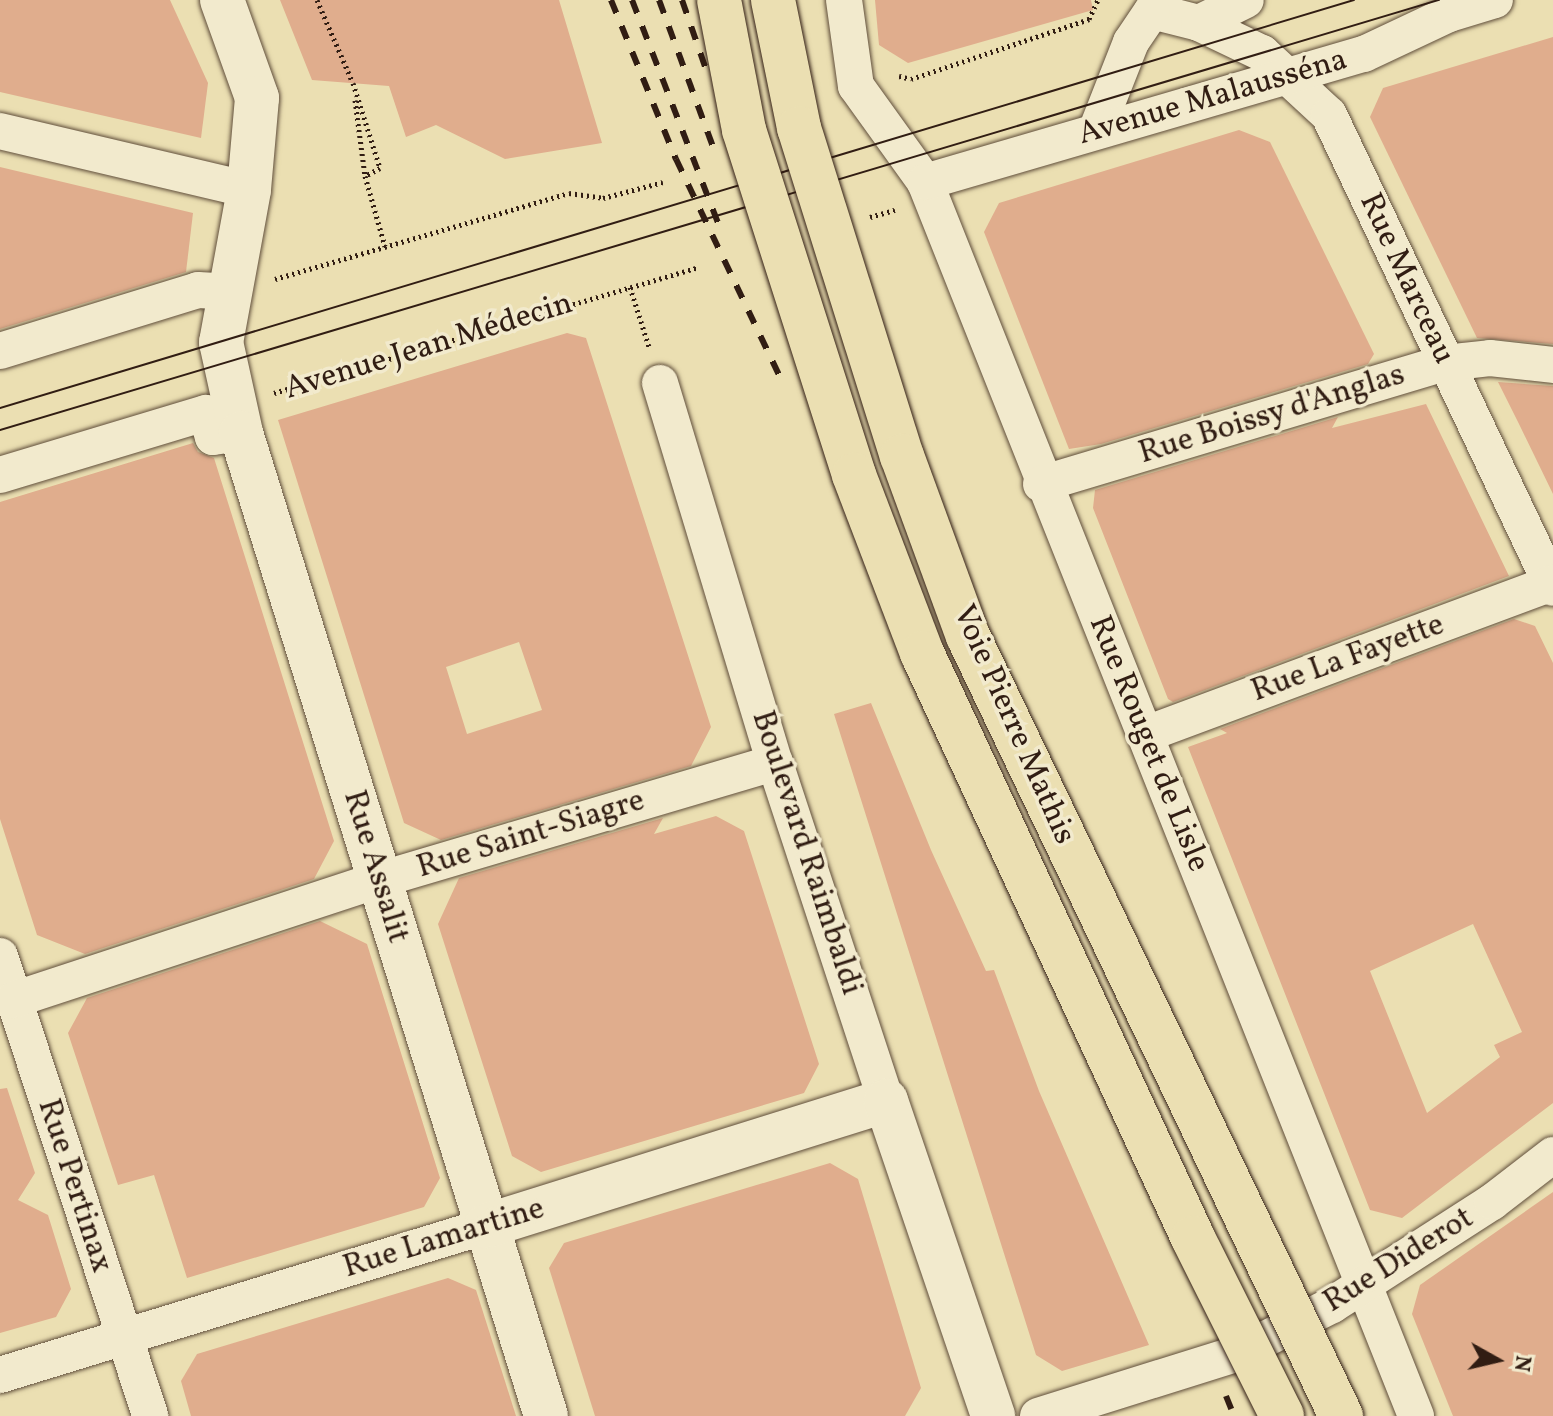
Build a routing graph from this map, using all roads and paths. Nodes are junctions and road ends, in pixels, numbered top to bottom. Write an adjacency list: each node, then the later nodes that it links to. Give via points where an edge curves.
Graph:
1 (222, 0): 19 (street, Rue Assalit, via 257,98)
2 (317, 0): 12 (path)
3 (719, 0): 47 (highway, Voie Pierre Mathis, bridge, via 744,130 854,475 922,653 1193,1238)
4 (773, 0): 48 (highway, Voie Pierre Mathis, bridge, via 799,128 902,456 968,636)
5 (844, 0): 13 (street)
6 (1098, 0): 13 (path, via 1089,19 911,79 882,72)
7 (1246, 0): 10 (street)
8 (1495, 0): 11 (street, Avenue Malausséna, via 1449,14 1364,54)
9 (1149, 6): 10 (street); 15 (street)
10 (1199, 23): 11 (street, Rue Marceau, via 1262,53)
11 (1290, 76): 15 (street, Avenue Malausséna); 25 (street, Rue Marceau, via 1336,126)
12 (353, 83): 16 (path); 16 (path, via 380,168)
13 (856, 86): 18 (street, Rue Rouget de Lisle)
14 (0, 131): 19 (street)
15 (1096, 131): 18 (street, Avenue Malausséna)
16 (365, 176): 20 (path)
17 (663, 182): 20 (path, via 603,198 569,193)
18 (925, 182): 30 (street, Rue Rouget de Lisle)
19 (249, 190): 23 (street, Rue Assalit)
20 (385, 246): 23 (path)
21 (699, 267): 22 (path)
22 (630, 287): 27 (path); 28 (path, Avenue Jean Médecin, via 255,399 260,427)
23 (242, 296): 24 (street, via 198,290); 28 (street, Rue Assalit, via 221,342)
24 (0, 351)
25 (1445, 363): 26 (street, Rue Boissy d'Anglas, via 1490,358); 30 (street, Rue Boissy d'Anglas); 31 (street, Rue Marceau)
26 (1553, 365)
27 (660, 383): 33 (street, Boulevard Raimbaldi)
28 (241, 433): 29 (street, via 213,437 206,413); 34 (street, Rue Assalit)
29 (0, 475)
30 (1041, 484): 32 (street, Rue Rouget de Lisle)
31 (1552, 586): 32 (street, Rue La Fayette)
32 (1146, 734): 40 (street, Rue Rouget de Lisle)
33 (775, 763): 34 (street, Rue Saint-Siagre); 37 (street, Boulevard Raimbaldi)
34 (379, 880): 36 (street, Rue Saint-Siagre); 39 (street, Rue Assalit)
35 (0, 956): 36 (street, Rue Pertinax)
36 (13, 1000): 41 (street, Rue Pertinax)
37 (886, 1101): 39 (street, Rue Lamartine); 45 (street, Boulevard Raimbaldi)
38 (1553, 1155): 40 (street, Rue Diderot, via 1492,1202)
39 (486, 1226): 41 (street, Rue Lamartine); 44 (street, Rue Assalit)
40 (1365, 1282): 46 (street, Rue Diderot, via 1236,1354); 49 (street, Rue Rouget de Lisle)
41 (124, 1339): 42 (street, Rue Lamartine); 43 (street, Rue Pertinax)
42 (0, 1375)
43 (150, 1416)
44 (546, 1416)
45 (993, 1416)
46 (1038, 1416)
47 (1282, 1416)
48 (1341, 1416)
49 (1416, 1416)

